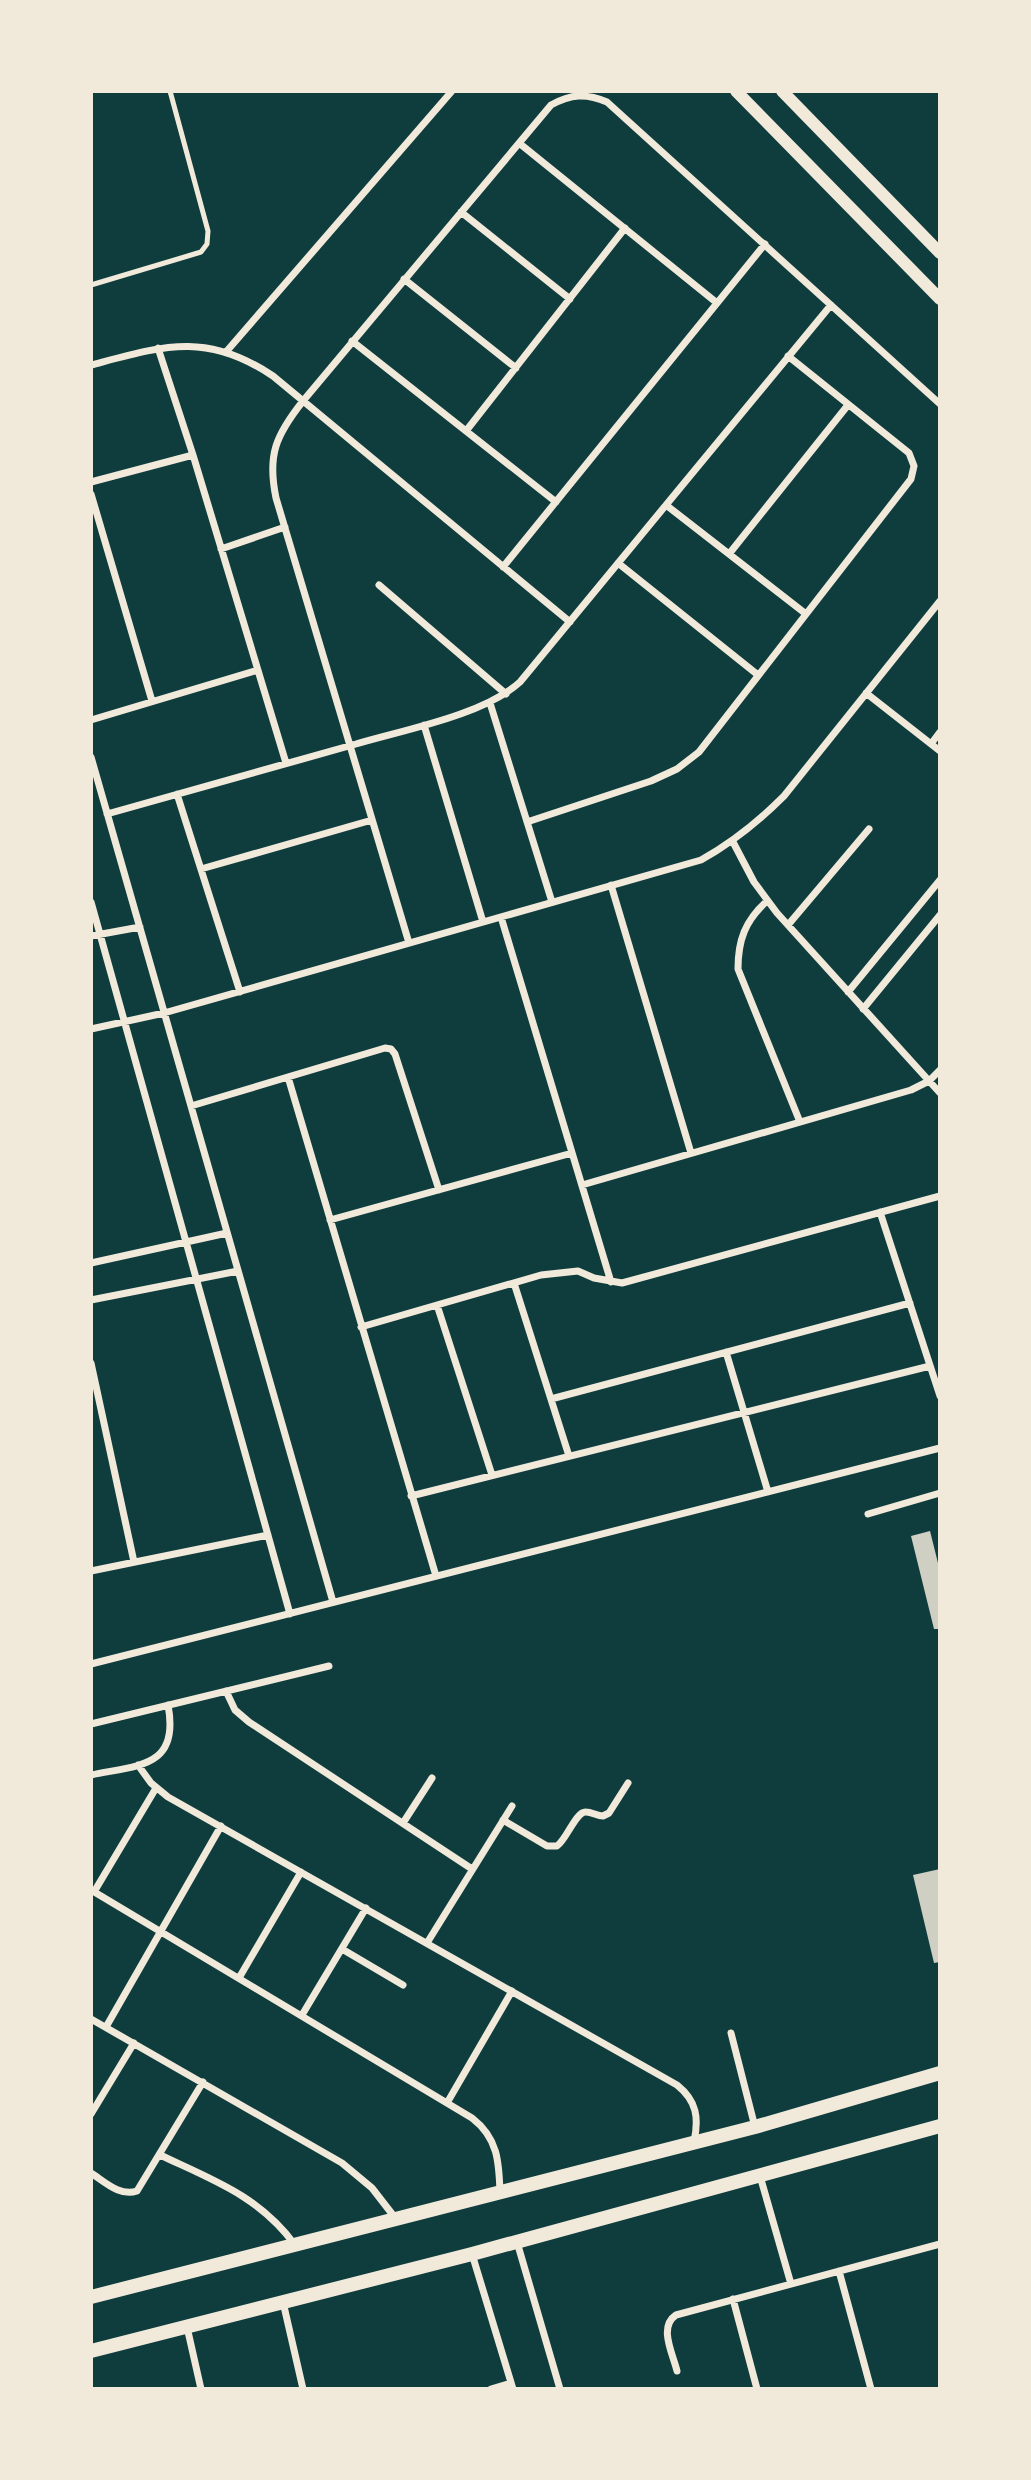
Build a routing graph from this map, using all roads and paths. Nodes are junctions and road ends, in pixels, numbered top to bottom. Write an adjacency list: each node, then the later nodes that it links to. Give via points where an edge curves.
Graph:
1 (170, 91): 12 (lane, via 208,231 207,244 201,252)
2 (452, 91): 19 (street)
3 (736, 91): 14 (street)
4 (782, 91): 10 (street)
5 (577, 93): 6 (street, via 551,105); 9 (street, via 607,102)
6 (519, 143): 7 (street); 8 (street)
7 (461, 212): 11 (street); 13 (street)
8 (625, 228): 13 (street); 15 (street)
9 (765, 244): 15 (street); 16 (street)
10 (940, 253)
11 (404, 279): 17 (street); 22 (street)
12 (91, 285)
13 (570, 299): 22 (street)
14 (940, 299)
15 (717, 303): 30 (street)
16 (831, 305): 20 (street); 24 (street)
17 (352, 341): 23 (street); 26 (street)
18 (158, 348): 19 (street, via 190,345); 21 (street); 27 (street)
19 (226, 352): 23 (street, via 258,366)
20 (789, 356): 25 (street); 31 (street)
21 (91, 365)
22 (516, 368): 26 (street)
23 (303, 401): 32 (street, via 274,446 273,482); 36 (street)
24 (940, 404)
25 (848, 405): 34 (street); 39 (street, via 909,453 914,473)
26 (466, 431): 30 (street)
27 (193, 455): 28 (street); 33 (street)
28 (91, 482)
29 (91, 494): 45 (street)
30 (556, 502): 36 (street)
31 (666, 505): 34 (street); 35 (street)
32 (285, 527): 33 (street); 51 (street)
33 (221, 549): 41 (street)
34 (729, 554): 39 (street)
35 (618, 563): 40 (street); 42 (street)
36 (503, 567): 40 (street)
37 (379, 585): 44 (street)
38 (940, 601): 43 (street)
39 (806, 614): 42 (street)
40 (570, 622): 44 (street)
41 (258, 670): 45 (street); 54 (street)
42 (758, 675): 58 (street, via 699,752 677,769)
43 (866, 692): 50 (street); 60 (street, via 784,796)
44 (506, 694): 46 (street)
45 (152, 701): 47 (street)
46 (491, 703): 48 (street); 58 (street)
47 (91, 720)
48 (424, 724): 51 (street); 69 (street)
49 (940, 732): 50 (street)
50 (931, 744): 52 (street)
51 (349, 746): 54 (street); 57 (street)
52 (940, 751)
53 (91, 757): 56 (street)
54 (286, 763): 55 (street)
55 (177, 794): 56 (street); 61 (street)
56 (107, 814): 71 (street)
57 (372, 820): 61 (street); 74 (street)
58 (527, 822): 66 (street)
59 (869, 829): 70 (street)
60 (733, 842): 63 (street, via 701,860); 64 (street)
61 (201, 869): 75 (street)
62 (940, 880): 76 (street)
63 (611, 886): 66 (street); 88 (street)
64 (767, 901): 70 (street); 86 (street, via 743,931 738,969)
65 (91, 902): 72 (street)
66 (552, 902): 68 (street)
67 (940, 915): 77 (street)
68 (501, 917): 69 (street); 87 (street)
69 (483, 922): 74 (street)
70 (788, 925): 76 (street)
71 (140, 928): 72 (street); 78 (street)
72 (100, 935): 73 (street); 79 (street)
73 (91, 936)
74 (409, 943): 75 (street)
75 (240, 992): 78 (street)
76 (848, 992): 77 (street)
77 (863, 1009): 83 (street)
78 (164, 1013): 79 (street); 85 (street)
79 (124, 1021): 80 (street); 95 (street)
80 (91, 1029)
81 (940, 1070): 83 (street)
82 (288, 1077): 85 (street); 90 (street, via 391,1049); 93 (street)
83 (929, 1081): 84 (street); 86 (street)
84 (940, 1093)
85 (191, 1105): 94 (street)
86 (800, 1122): 88 (street)
87 (572, 1153): 89 (street); 90 (street)
88 (691, 1153): 89 (street)
89 (582, 1185): 99 (street)
90 (439, 1190): 93 (street)
91 (940, 1196): 92 (street)
92 (880, 1212): 99 (street, via 622,1283); 102 (street)
93 (330, 1220): 104 (street)
94 (228, 1233): 95 (street); 97 (street)
95 (186, 1242): 96 (street); 98 (street)
96 (91, 1263)
97 (238, 1271): 98 (street); 122 (street)
98 (196, 1279): 101 (street); 118 (street)
99 (611, 1282): 100 (street, via 578,1271 561,1271)
100 (514, 1283): 103 (street); 109 (street)
101 (91, 1300)
102 (910, 1303): 105 (street); 107 (street)
103 (437, 1305): 104 (street); 113 (street)
104 (361, 1327): 116 (street)
105 (726, 1352): 109 (street); 110 (street)
106 (91, 1363): 119 (street)
107 (930, 1366): 108 (street); 110 (street)
108 (940, 1396)
109 (551, 1399): 112 (street)
110 (743, 1412): 112 (street); 114 (street)
111 (940, 1448): 114 (street)
112 (569, 1456): 113 (street)
113 (492, 1475): 116 (street)
114 (768, 1492): 121 (street)
115 (940, 1493): 117 (street)
116 (411, 1496): 121 (street)
117 (869, 1514)
118 (268, 1535): 119 (street); 123 (street)
119 (134, 1562): 120 (street)
120 (91, 1571)
121 (436, 1576): 122 (street)
122 (334, 1602): 123 (street)
123 (290, 1614): 124 (street)
124 (91, 1664)
125 (329, 1666): 126 (street)
126 (226, 1691): 127 (street); 136 (street, via 241,1716)
127 (168, 1705): 128 (street); 129 (street, via 171,1727 166,1747 151,1761)
128 (91, 1724)
129 (138, 1765): 130 (street); 133 (street)
130 (91, 1775)
131 (432, 1778): 136 (street)
132 (628, 1783): 135 (street, via 609,1813 579,1814 557,1846 547,1846)
133 (156, 1788): 137 (street); 140 (street)
134 (512, 1806): 135 (street)
135 (503, 1821): 138 (street)
136 (403, 1823): 138 (street)
137 (220, 1826): 139 (street); 142 (street)
138 (472, 1869): 143 (street)
139 (301, 1872): 141 (street); 145 (street)
140 (92, 1891): 142 (street)
141 (366, 1908): 143 (street); 144 (street)
142 (161, 1931): 145 (street); 150 (street)
143 (427, 1942): 147 (street)
144 (342, 1949): 146 (street); 148 (street)
145 (239, 1978): 148 (street)
146 (403, 1985)
147 (512, 1991): 155 (street); 159 (street, via 687,2093 697,2115)
148 (302, 2015): 155 (street)
149 (91, 2019): 150 (street)
150 (106, 2027): 152 (street)
151 (731, 2033): 158 (street)
152 (134, 2043): 154 (street); 156 (street)
153 (940, 2073): 158 (main road)
154 (203, 2082): 160 (street); 164 (street, via 342,2163 372,2188)
155 (447, 2103): 163 (street, via 488,2133 497,2152)
156 (91, 2114)
157 (940, 2126): 162 (main road)
158 (755, 2127): 159 (main road)
159 (694, 2143): 163 (main road)
160 (160, 2155): 161 (street, via 132,2193 122,2193); 167 (street, via 250,2199)
161 (91, 2173)
162 (760, 2176): 165 (main road); 170 (street)
163 (500, 2193): 164 (main road)
164 (396, 2220): 167 (main road)
165 (517, 2242): 168 (main road); 181 (street)
166 (940, 2244): 169 (street)
167 (295, 2245): 171 (main road)
168 (472, 2254): 173 (main road); 177 (street)
169 (839, 2271): 170 (street); 183 (street)
170 (791, 2284): 172 (street)
171 (91, 2297)
172 (733, 2300): 176 (street, via 671,2318 666,2332); 182 (street)
173 (283, 2302): 174 (main road); 179 (street)
174 (187, 2327): 175 (main road); 178 (street)
175 (91, 2351)
176 (677, 2371)
177 (512, 2386): 180 (street)
178 (201, 2389)
179 (303, 2389)
180 (491, 2389)
181 (560, 2389)
182 (758, 2389)
183 (871, 2389)

